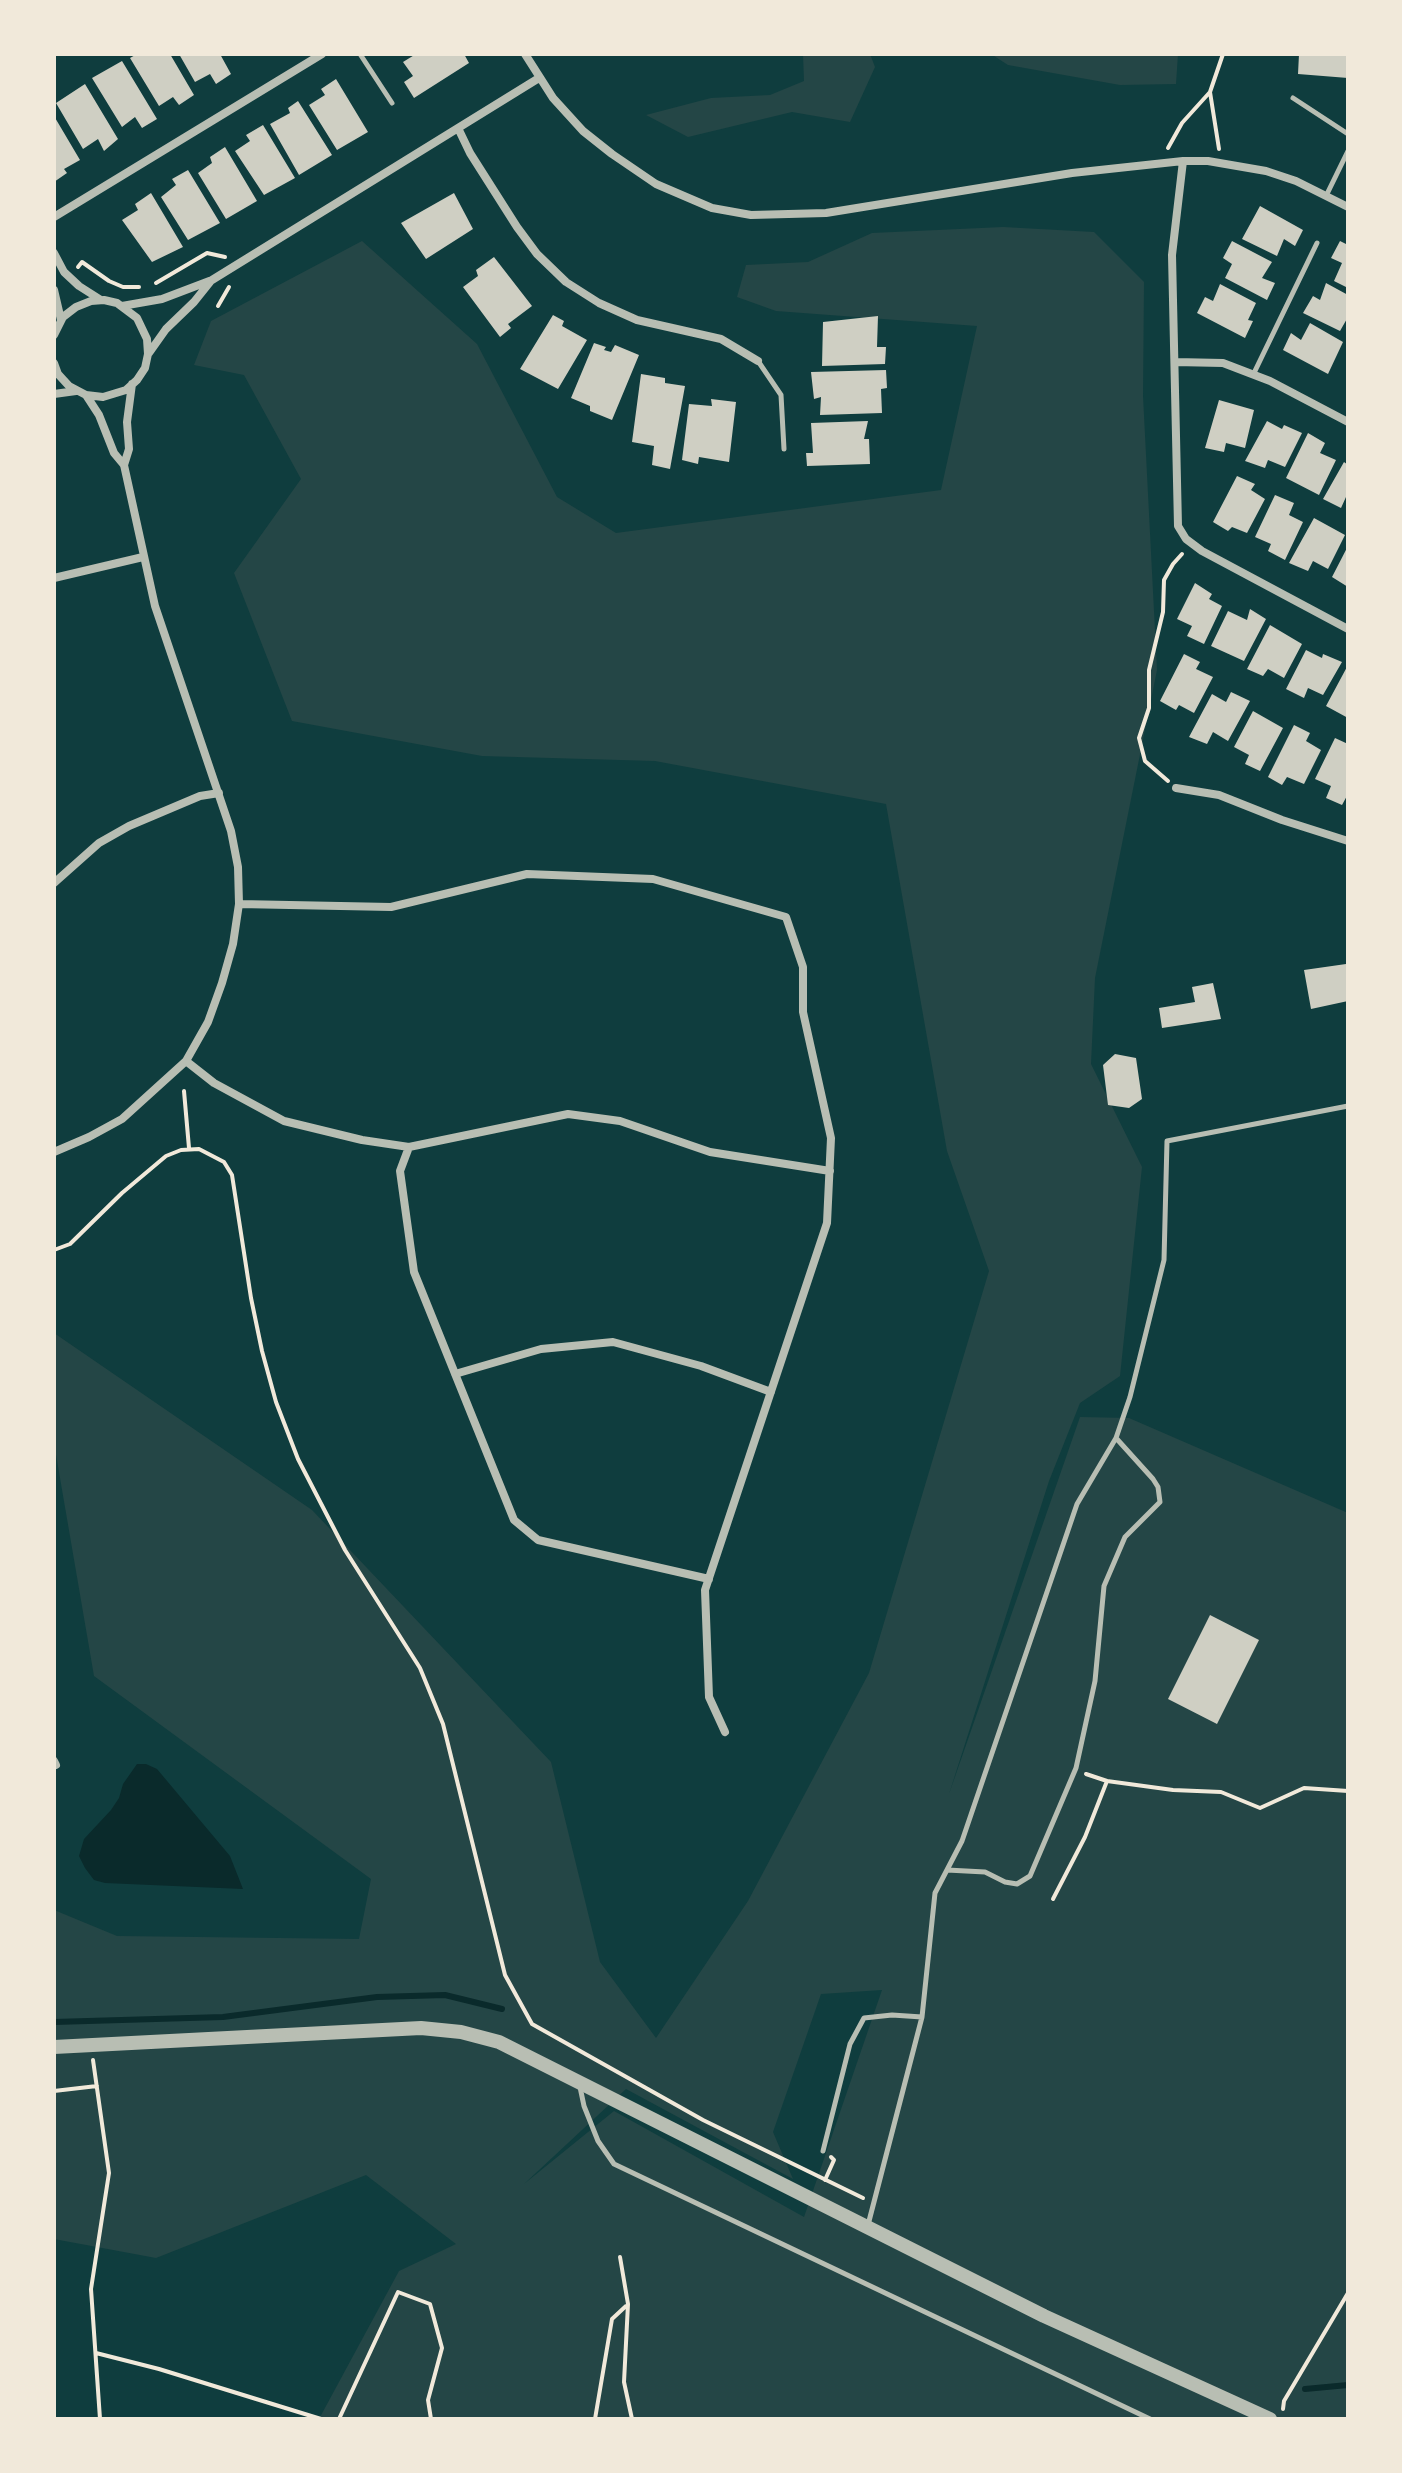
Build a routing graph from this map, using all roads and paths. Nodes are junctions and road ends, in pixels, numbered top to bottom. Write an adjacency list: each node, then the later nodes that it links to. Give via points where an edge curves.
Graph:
1 (322, 54): 17 (street)
2 (360, 54): 8 (lane)
3 (525, 54): 5 (street)
4 (1223, 54): 6 (path)
5 (539, 78): 9 (street); 13 (street, via 583,131 645,176 712,208 751,215 826,213)
6 (1210, 92): 13 (path, via 1182,123); 14 (path)
7 (1293, 98): 10 (lane)
8 (392, 103)
9 (458, 128): 22 (street); 31 (street, via 517,227 566,282 637,320 721,339)
10 (1348, 134)
11 (1348, 151): 15 (lane)
12 (1183, 161): 13 (street); 14 (street); 32 (street, via 1172,255)
13 (1159, 164)
14 (1222, 164): 15 (street, via 1266,171)
15 (1326, 196): 16 (street)
16 (1348, 207)
17 (54, 217)
18 (1317, 243): 34 (lane)
19 (54, 253): 26 (street, via 68,276)
20 (207, 253): 23 (path)
21 (75, 270): 23 (path, via 82,262 123,287)
22 (212, 280): 27 (street, via 154,301); 30 (street)
23 (156, 283): 25 (path)
24 (54, 290): 28 (street)
25 (160, 293)
26 (101, 300): 27 (street); 28 (street, via 76,307)
27 (122, 306): 30 (street, via 144,328)
28 (61, 321): 29 (street)
29 (54, 335)
30 (148, 354): 35 (street)
31 (758, 361): 40 (lane, via 781,395)
32 (1175, 362): 34 (street, via 1223,363); 42 (street, via 1176,510 1178,526)
33 (54, 363): 36 (street)
34 (1253, 375): 39 (street)
35 (132, 384): 38 (street, via 115,395); 41 (street)
36 (76, 391): 37 (street); 38 (street)
37 (54, 394)
38 (86, 395): 41 (street)
39 (1348, 422)
40 (784, 449)
41 (124, 465): 43 (street)
42 (1192, 543): 45 (street); 46 (path, via 1164,580 1163,612 1149,670 1149,708 1139,738 1145,761)
43 (143, 557): 44 (street); 47 (street, via 168,648)
44 (54, 578)
45 (1348, 629)
46 (1176, 788): 48 (street, via 1219,795)
47 (219, 793): 49 (street, via 129,826 99,843); 50 (street, via 238,867)
48 (1348, 841)
49 (54, 883)
50 (239, 904): 51 (street, via 222,983); 57 (street, via 391,907 527,874 653,879 786,917 803,967 803,1012 831,1138)
51 (186, 1061): 54 (street, via 214,1083 284,1121); 56 (street, via 122,1119)
52 (184, 1091): 55 (path)
53 (1348, 1106): 61 (lane, via 1167,1141 1164,1260)
54 (409, 1147): 57 (street, via 568,1114 620,1121 710,1152); 59 (street, via 400,1171 414,1272)
55 (189, 1148): 58 (path, via 166,1156 70,1244); 76 (path, via 211,1153 232,1175 251,1298 276,1402 298,1459 345,1550 420,1668 443,1724 505,1975 532,2024 703,2120)
56 (54, 1152)
57 (830, 1171): 60 (street, via 827,1223)
58 (54, 1250)
59 (455, 1374): 60 (street, via 541,1349 613,1342); 62 (street, via 514,1520 538,1540)
60 (771, 1392): 62 (street)
61 (1116, 1438): 64 (lane, via 1153,1479 1160,1502 1125,1537 1104,1586 1095,1681); 67 (lane, via 1077,1504 962,1841)
62 (709, 1579): 63 (street, via 709,1697)
63 (725, 1732)
64 (1075, 1770): 65 (path); 67 (lane, via 1030,1876 1017,1884 985,1872)
65 (1107, 1781): 66 (path, via 1221,1792 1260,1808 1304,1788); 68 (path)
66 (1348, 1791)
67 (947, 1870): 69 (lane, via 935,1893)
68 (1053, 1899)
69 (922, 2017): 75 (lane, via 864,2018 850,2044); 77 (lane)
70 (91, 2046): 71 (street); 72 (street, via 421,2028 499,2042); 73 (path)
71 (54, 2047)
72 (579, 2082): 78 (street); 89 (lane, via 598,2141 614,2164)
73 (97, 2086): 74 (path); 82 (path, via 109,2173 91,2289)
74 (54, 2091)
75 (823, 2151): 76 (path, via 834,2160)
76 (825, 2180): 77 (path)
77 (873, 2204): 78 (lane)
78 (867, 2228): 90 (street)
79 (620, 2257): 81 (path)
80 (1348, 2293): 91 (path, via 1284,2401)
81 (628, 2304): 87 (path, via 612,2319); 88 (path, via 624,2382)
82 (96, 2353): 83 (path); 84 (path)
83 (100, 2419)
84 (321, 2419)
85 (339, 2419): 86 (path, via 398,2292 430,2304 442,2348 428,2400)
86 (431, 2419)
87 (595, 2419)
88 (632, 2419)
89 (1150, 2419)
90 (1270, 2419)
91 (1280, 2419)

